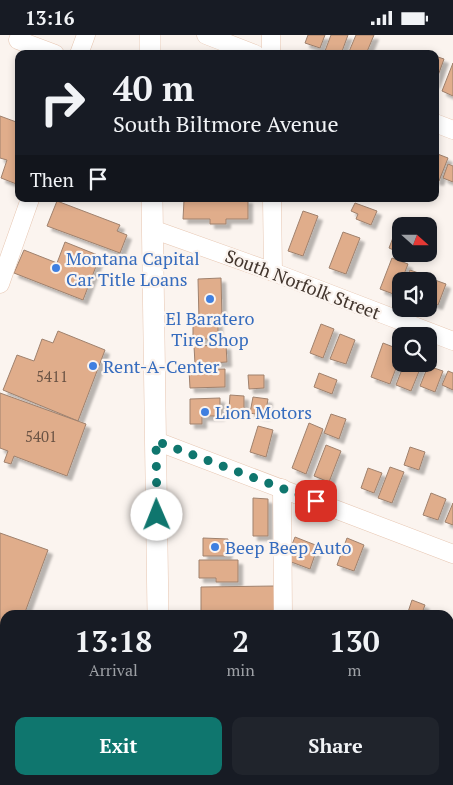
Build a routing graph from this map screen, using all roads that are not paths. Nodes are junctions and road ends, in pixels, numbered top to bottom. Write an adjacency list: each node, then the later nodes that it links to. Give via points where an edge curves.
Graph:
1 (86, 35): 7 (street)
2 (150, 35): 8 (main road)
3 (206, 35): 9 (street)
4 (271, 35): 10 (street)
5 (18, 40): 6 (street)
6 (44, 50)
7 (80, 50)
8 (150, 50)
9 (245, 50)
10 (271, 50)
11 (439, 125): 12 (street)
12 (453, 130)
13 (29, 202): 18 (street)
14 (152, 202): 16 (main road)
15 (272, 202): 17 (street)
16 (152, 229): 17 (street, South Norfolk Street); 20 (main road)
17 (273, 272): 19 (street, South Norfolk Street)
18 (0, 284)
19 (453, 341)
20 (156, 441): 21 (street); 23 (main road)
21 (282, 488): 22 (street); 24 (street)
22 (453, 554)
23 (158, 610)
24 (283, 610)

